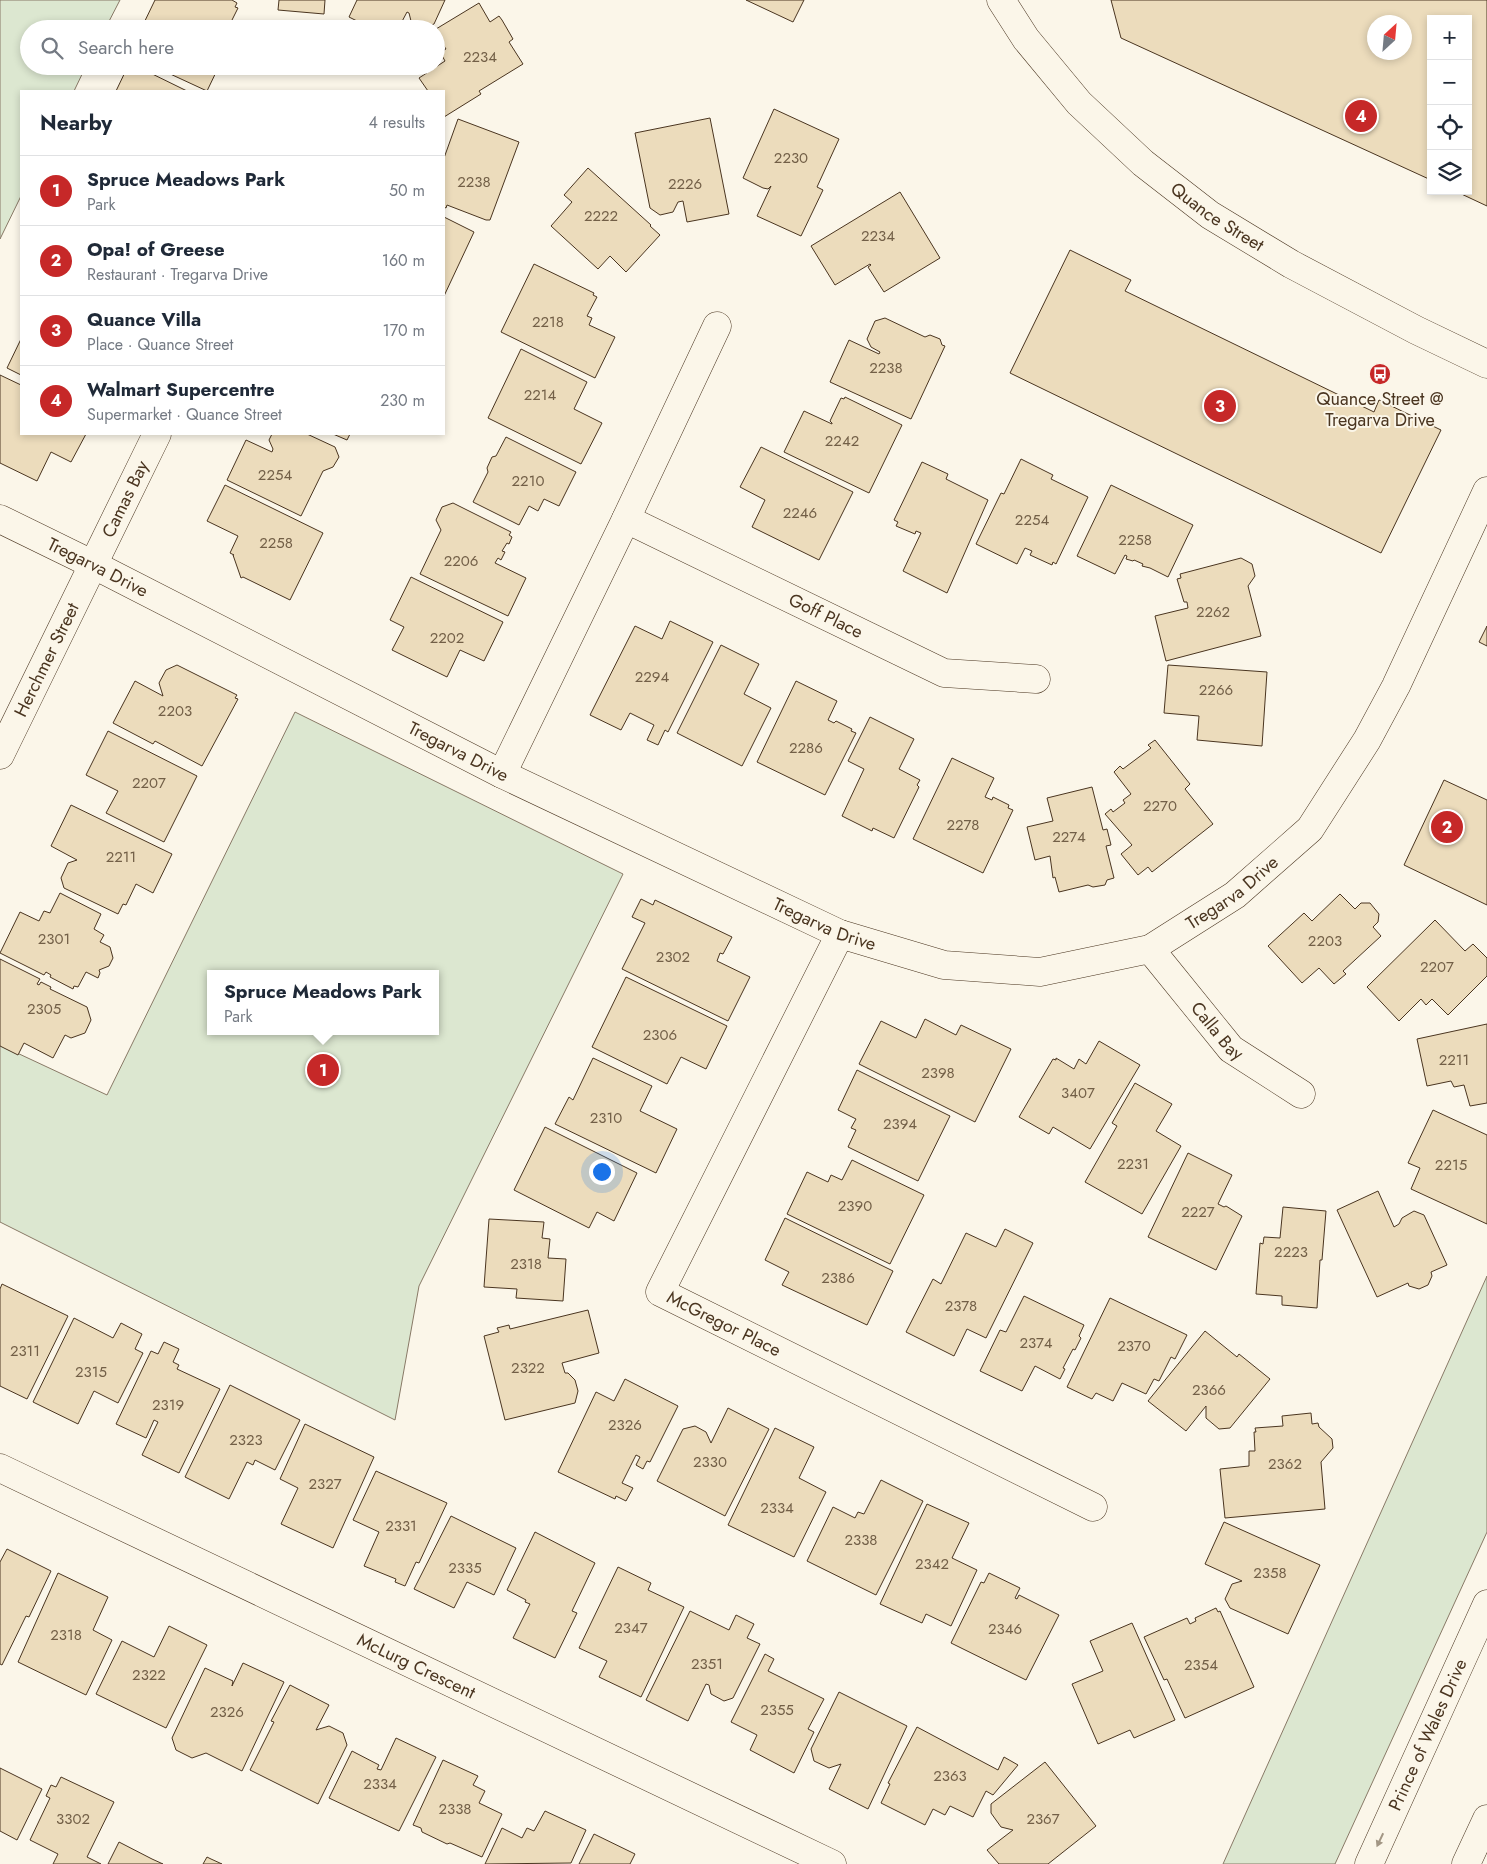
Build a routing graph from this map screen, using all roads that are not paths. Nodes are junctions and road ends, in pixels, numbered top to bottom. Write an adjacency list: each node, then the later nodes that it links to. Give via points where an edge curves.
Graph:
1 (1001, 0): 3 (street, Quance Street, via 1026,39 1079,103 1143,163 1210,215 1291,264)
2 (717, 326): 7 (street)
3 (1487, 364)
4 (156, 435): 8 (street, Camas Bay)
5 (1487, 491): 13 (street, Tregarva Drive, via 1396,686 1367,740 1310,829 1235,895)
6 (0, 519): 8 (street, Tregarva Drive)
7 (626, 519): 9 (street, Goff Place, via 944,673); 11 (street)
8 (92, 564): 10 (street, Herchmer Street); 11 (street, Tregarva Drive)
9 (1036, 679)
10 (0, 755)
11 (502, 774): 12 (street, Tregarva Drive)
12 (840, 934): 13 (street, Tregarva Drive, via 944,965 1040,972); 16 (street, McGregor Place, via 660,1292)
13 (1150, 949): 14 (street, Calla Bay, via 1231,1049)
14 (1301, 1094)
15 (0, 1468): 19 (street, McLurg Crescent)
16 (1094, 1507)
17 (1487, 1604): 20 (street, Prince of Wales Drive, one-way to 20)
18 (1487, 1819): 21 (street)
19 (832, 1864)
20 (1369, 1864)
21 (1466, 1864)

